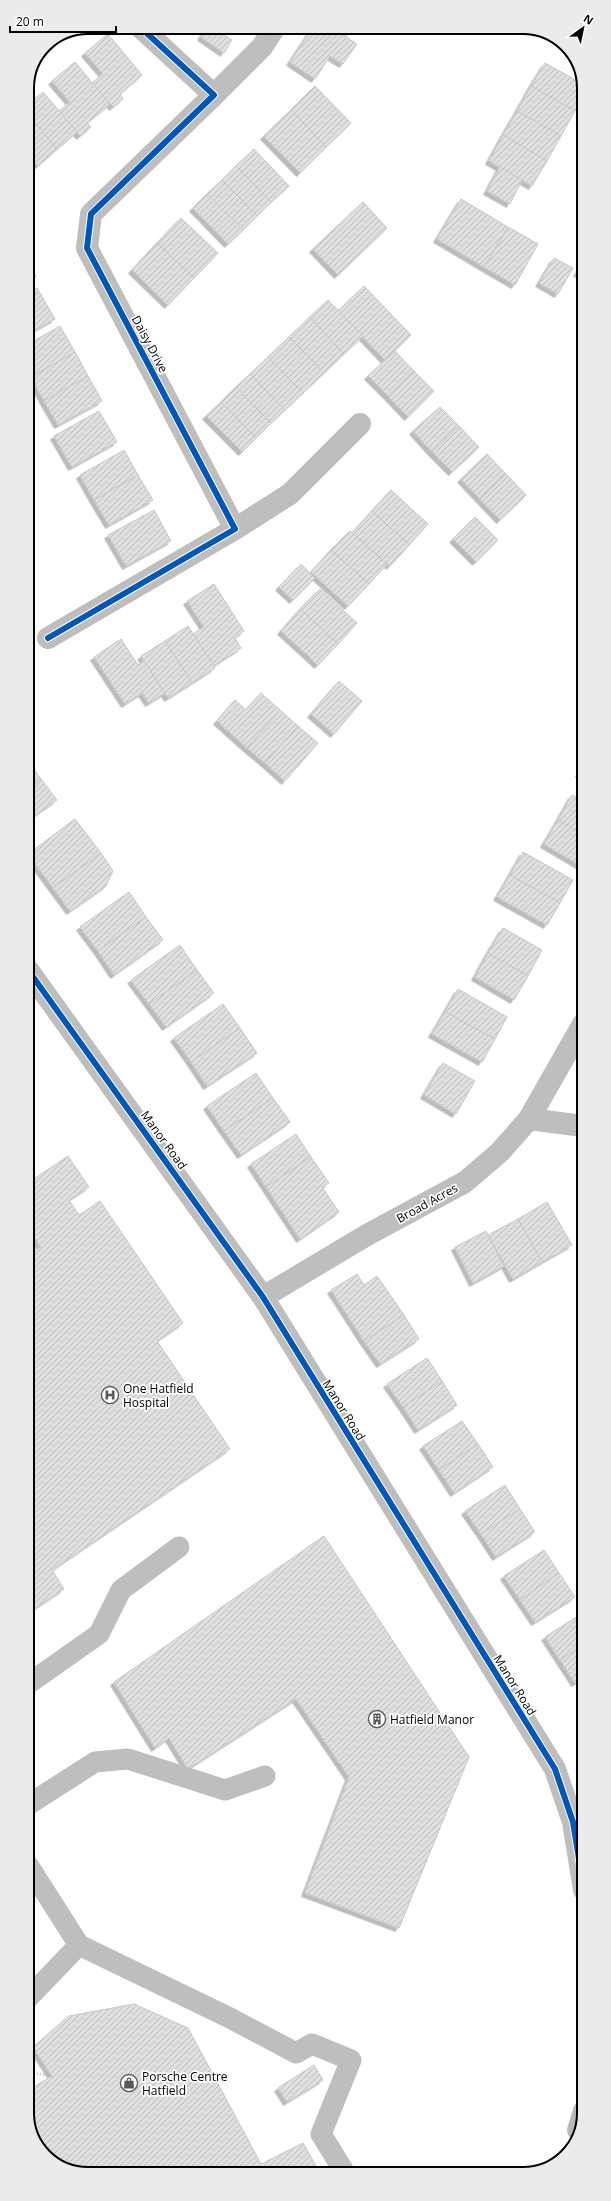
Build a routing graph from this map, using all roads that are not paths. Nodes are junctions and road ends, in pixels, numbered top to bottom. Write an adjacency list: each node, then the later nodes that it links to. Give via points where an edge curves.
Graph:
1 (148, 34): 3 (street)
2 (270, 34): 3 (street, Daisy Drive, via 262,47)
3 (214, 95): 5 (street, Daisy Drive, via 91,214 87,248)
4 (360, 424): 5 (street, via 290,494)
5 (235, 529): 6 (street)
6 (48, 638)
7 (34, 978): 11 (street, Manor Road)
8 (577, 1035): 9 (street, Broad Acres)
9 (529, 1119): 10 (street); 11 (street, Broad Acres, via 500,1152 465,1182 367,1235)
10 (577, 1125)
11 (263, 1297): 16 (street, Manor Road, via 555,1769)
12 (179, 1547): 13 (lane, via 121,1590 99,1634)
13 (34, 1680)
14 (265, 1776): 15 (lane, via 224,1790 128,1759 95,1762)
15 (34, 1801)
16 (577, 1819)
17 (34, 1874): 18 (lane)
18 (79, 1945): 19 (lane); 20 (lane, via 296,2053 312,2044 351,2060 321,2134)
19 (34, 1992)
20 (341, 2167)

